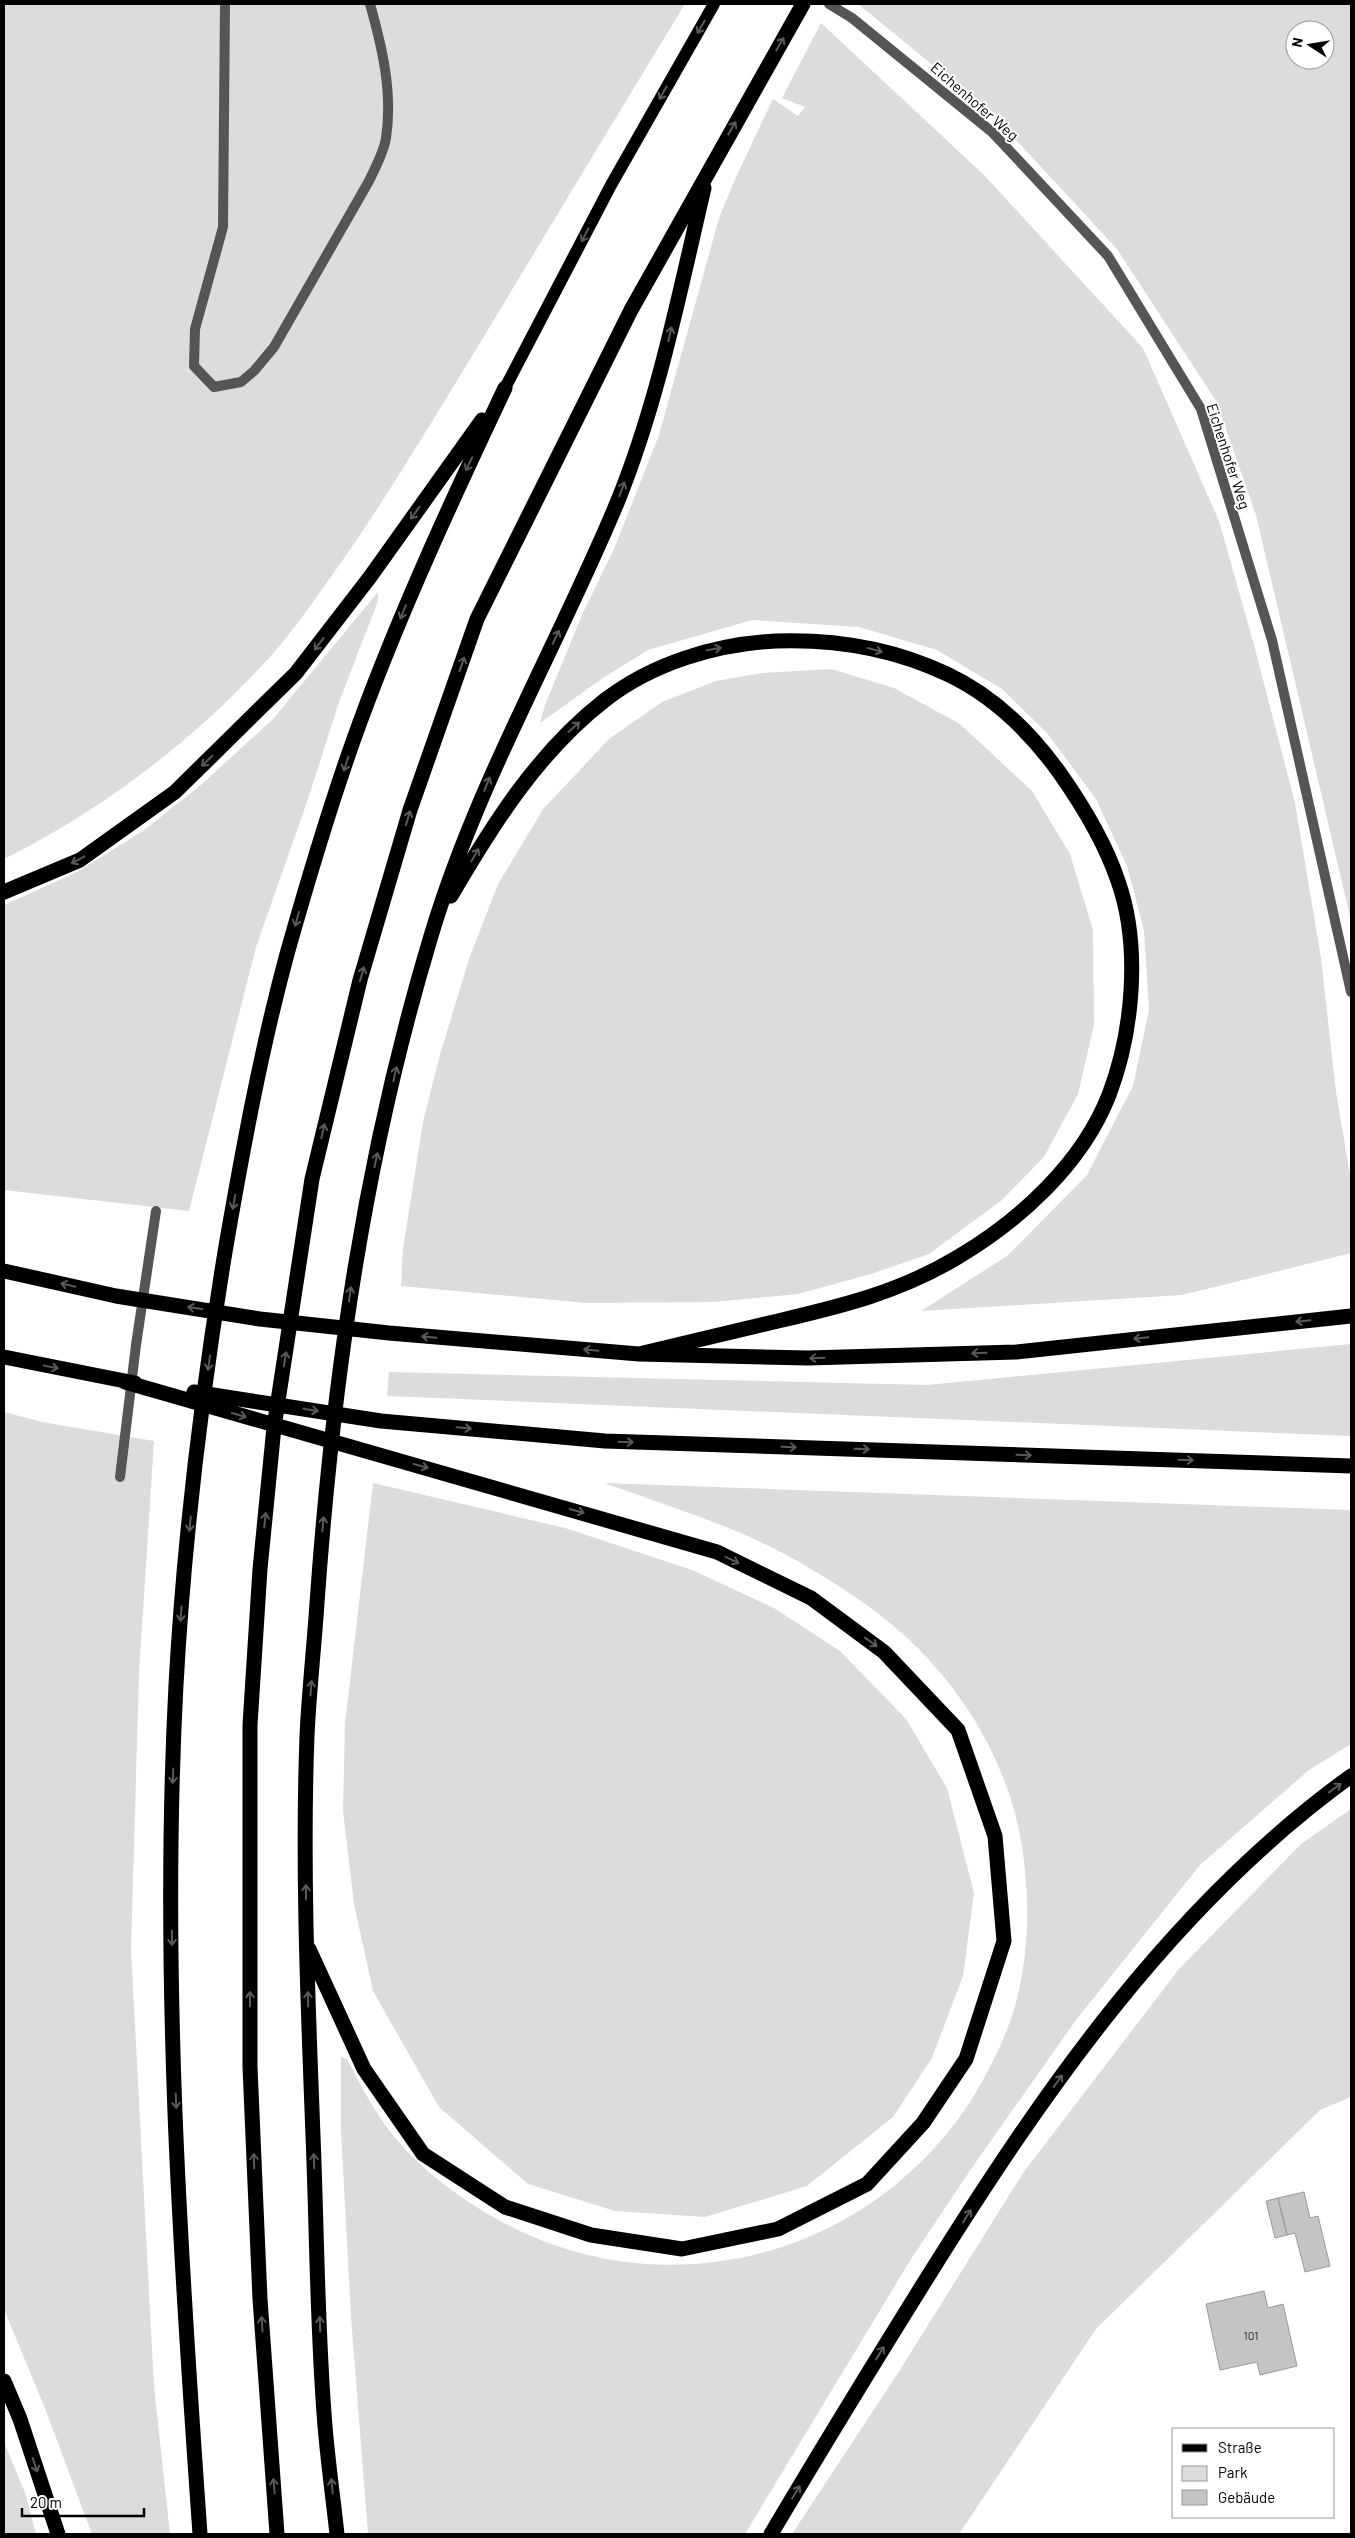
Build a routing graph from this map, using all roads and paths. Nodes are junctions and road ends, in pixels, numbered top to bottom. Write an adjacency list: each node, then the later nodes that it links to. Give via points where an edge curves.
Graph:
1 (225, 4): 2 (street, via 223,227 194,329 194,366 214,387 241,382 274,347 369,181 379,157 386,139 389,93 382,46)
2 (370, 4)
3 (714, 4): 7 (main road, one-way to 7, via 611,185)
4 (803, 4): 6 (highway, one-way to 4)
5 (829, 4): 10 (street, Eichenhofer Weg, via 852,18 992,132 1108,256 1201,409 1272,640)
6 (708, 170): 9 (highway, one-way to 6, via 470,823 599,543 646,424 669,342); 24 (highway, one-way to 6, via 261,2308 250,2067 250,1724 260,1569 274,1427 312,1179 366,961 410,810 477,619 631,310)
7 (505, 388): 8 (highway, one-way to 8, via 370,577 296,673 175,792 80,860); 23 (highway, one-way to 23, via 406,606 359,726 315,858 254,1093 216,1307 185,1565 176,1683 171,1898 181,2225)
8 (4, 892)
9 (433, 928): 14 (highway, one-way to 14, via 488,834 564,736 607,698 647,675 704,651 750,642 803,640 857,646 908,659 949,675 988,699 1018,724 1048,757 1091,819 1119,884 1126,916 1131,1008 1108,1096 1087,1136 1066,1166 1030,1204 994,1233 958,1257 885,1293 847,1305); 20 (highway, one-way to 9, via 307,1737 338,1371 353,1268 368,1198 413,996)
10 (1351, 992)
11 (156, 1211): 18 (street)
12 (4, 1271): 14 (highway, one-way to 12, via 389,1334 260,1319 116,1296)
13 (1351, 1316): 14 (highway, one-way to 14, via 1016,1352 808,1358)
14 (639, 1354)
15 (4, 1357): 16 (highway, one-way to 16)
16 (125, 1382): 17 (highway, one-way to 17, via 381,1421 605,1441); 20 (highway, one-way to 20, via 717,1552 811,1598 884,1652 958,1730 995,1836 1004,1941 966,2059 924,2123 867,2184 778,2229 682,2249 591,2235 505,2207 423,2154 364,2068)
17 (1351, 1466)
18 (120, 1478)
19 (1351, 1776): 26 (highway, one-way to 19, via 841,2416 1006,2154 1091,2036 1137,1978 1211,1897 1266,1842)
20 (306, 1940): 25 (highway, one-way to 20, via 324,2423)
21 (4, 2380): 22 (highway, one-way to 22)
22 (58, 2534)
23 (200, 2534)
24 (278, 2534)
25 (337, 2534)
26 (771, 2534)

